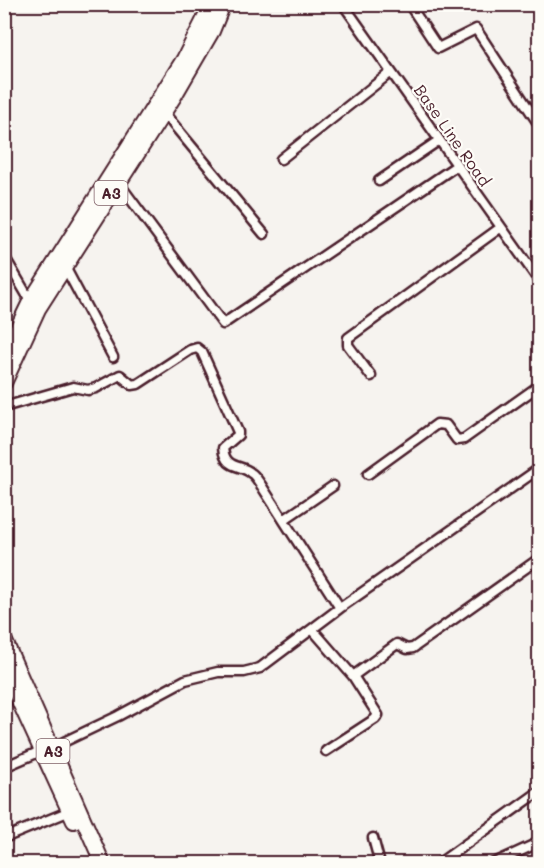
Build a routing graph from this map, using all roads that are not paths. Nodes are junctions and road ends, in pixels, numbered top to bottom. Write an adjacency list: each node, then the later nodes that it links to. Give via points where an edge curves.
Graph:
1 (212, 4): 18 (highway, A3, via 184,59)
2 (223, 4): 6 (highway, A3, via 212,31)
3 (343, 4): 5 (street, Base Line Road)
4 (409, 4): 7 (street, via 438,48 476,29)
5 (390, 73): 8 (street, Base Line Road); 9 (street)
6 (164, 113): 12 (highway, A3); 14 (street)
7 (540, 126)
8 (438, 141): 10 (street, Base Line Road); 11 (street)
9 (281, 159)
10 (456, 166): 12 (street, via 223,324); 13 (street, Base Line Road)
11 (379, 181)
12 (118, 182): 16 (highway, A3)
13 (500, 228): 17 (street, Base Line Road); 21 (street, via 348,338 348,345)
14 (264, 234)
15 (4, 256): 18 (street)
16 (65, 267): 18 (highway, A3); 20 (street)
17 (540, 282)
18 (34, 305): 19 (highway, A3); 22 (highway, A3)
19 (4, 356)
20 (113, 357)
21 (371, 376)
22 (4, 383)
23 (540, 385): 26 (street, via 464,439 457,440 446,425 437,424)
24 (4, 407): 28 (street, via 73,387 96,388 120,375 132,385 138,384 197,348 238,432 223,448 224,454 237,469 251,472)
25 (540, 468): 30 (street)
26 (368, 474)
27 (333, 486): 28 (street)
28 (285, 519): 30 (street)
29 (540, 558): 34 (street, via 413,648 407,650 398,644)
30 (340, 608): 31 (street)
31 (312, 629): 34 (street); 35 (street, via 260,668 185,680)
32 (4, 639): 35 (highway, A3)
33 (4, 668): 35 (highway, A3)
34 (353, 676): 36 (street, via 378,715)
35 (46, 749): 37 (street); 39 (highway, A3); 44 (highway, A3)
36 (326, 751)
37 (4, 768)
38 (540, 791): 46 (street)
39 (70, 811): 40 (street); 43 (highway, A3)
40 (4, 838)
41 (373, 838): 45 (street)
42 (540, 842): 47 (street)
43 (93, 864)
44 (103, 864)
45 (380, 864)
46 (438, 864)
47 (492, 864)

